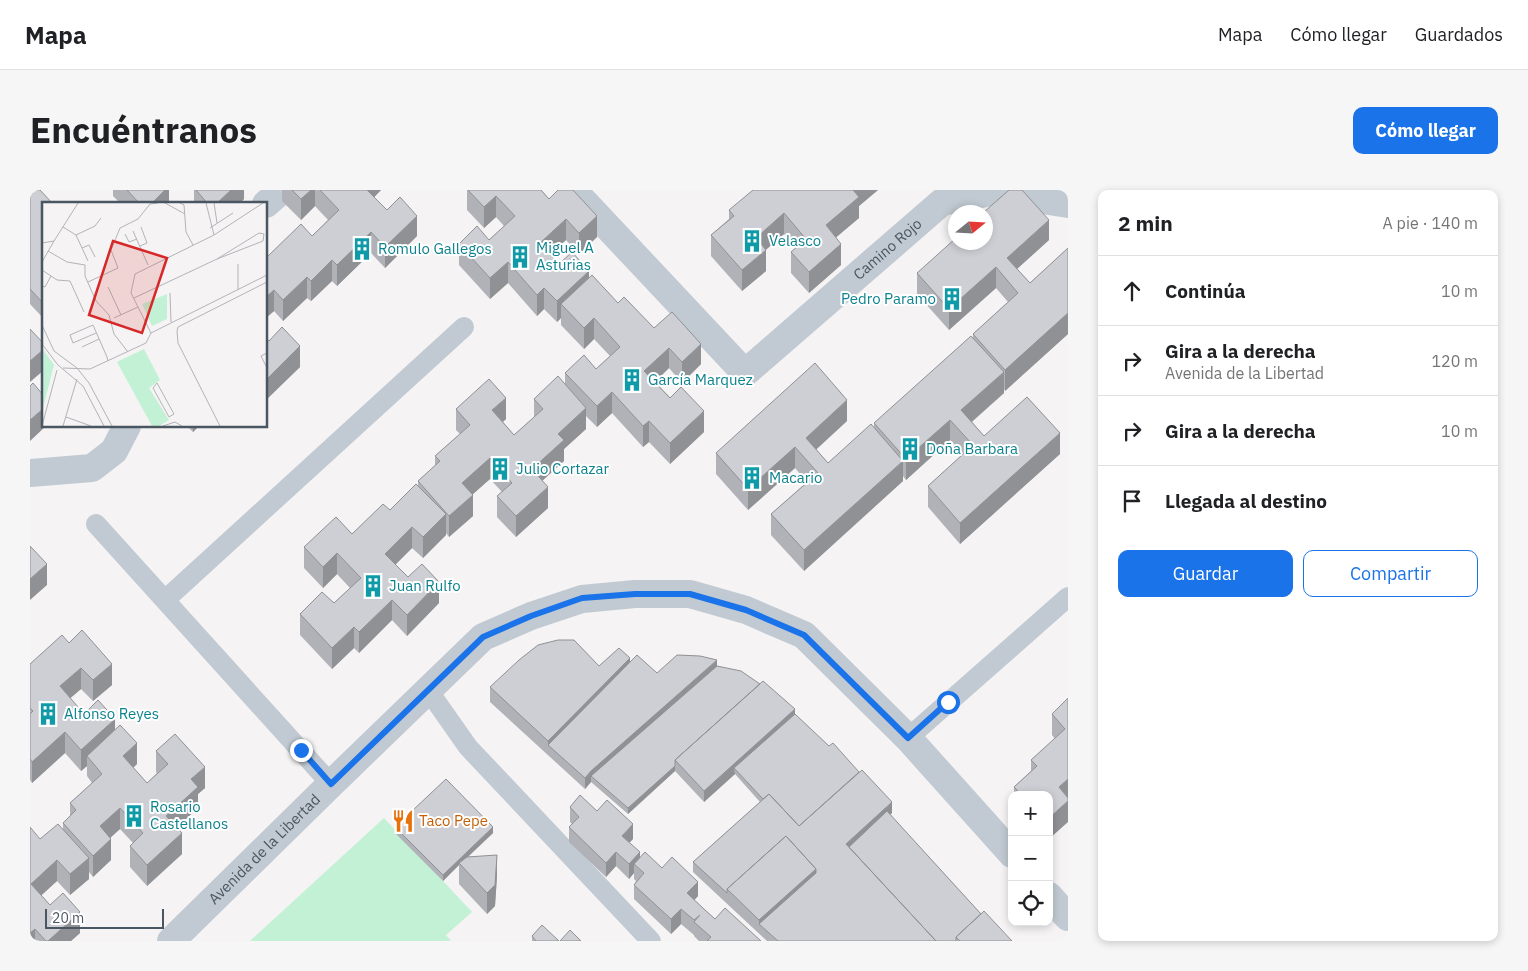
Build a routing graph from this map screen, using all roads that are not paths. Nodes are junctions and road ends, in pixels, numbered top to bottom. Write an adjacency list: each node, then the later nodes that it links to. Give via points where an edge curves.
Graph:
1 (282, 190): 3 (street)
2 (573, 190): 4 (street, Camino Rojo, via 745,374 942,202 991,192)
3 (268, 202)
4 (1068, 204)
5 (464, 327): 10 (lane)
6 (126, 428): 7 (street, via 114,451 92,468)
7 (30, 473)
8 (96, 524): 10 (lane)
9 (1068, 597): 12 (lane)
10 (165, 600): 13 (lane)
11 (428, 690): 12 (street, Avenida de la Libertad, via 483,637 531,616 582,598 690,594 746,610 804,635); 13 (street, Avenida de la Libertad); 18 (lane, via 468,748)
12 (908, 738): 14 (street, Avenida de la Libertad)
13 (331, 784): 17 (street, Avenida de la Libertad)
14 (1008, 850)
15 (1053, 900): 16 (street)
16 (1068, 917)
17 (171, 941)
18 (651, 941)

